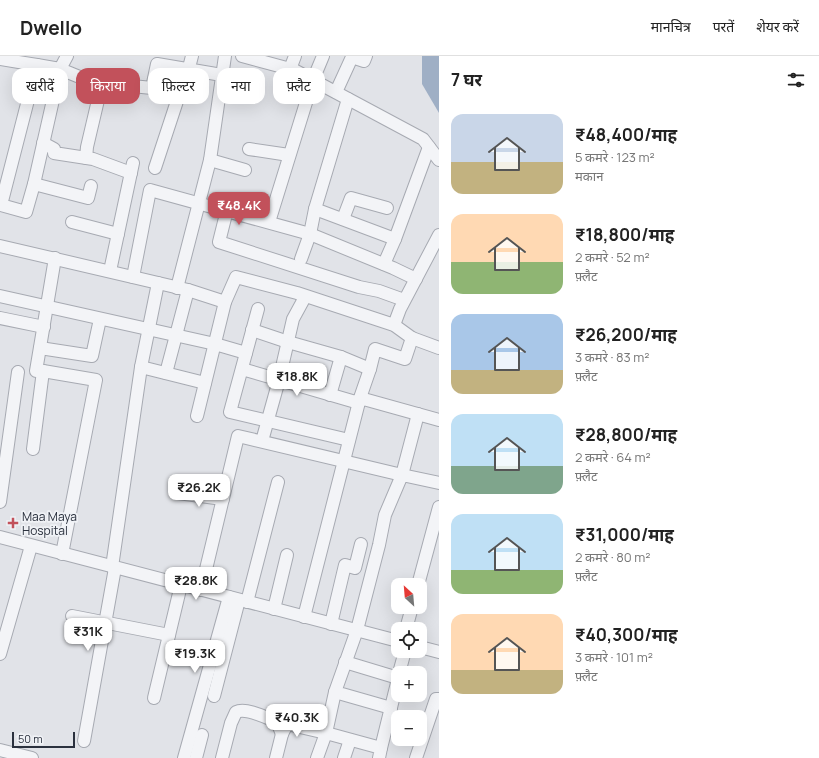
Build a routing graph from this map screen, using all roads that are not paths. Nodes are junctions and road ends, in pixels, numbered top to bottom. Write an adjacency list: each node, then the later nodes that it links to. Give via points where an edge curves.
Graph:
1 (67, 56): 12 (street)
2 (192, 56): 15 (street)
3 (225, 56): 33 (street)
4 (242, 56): 9 (street)
5 (295, 56): 17 (street)
6 (323, 56): 18 (street)
7 (366, 56): 22 (street, via 364,61 352,57)
8 (3, 58): 10 (street)
9 (267, 59): 16 (street)
10 (32, 61): 11 (street); 37 (street, via 1,205 26,212)
11 (54, 68)
12 (61, 68)
13 (156, 68): 14 (street, via 157,64)
14 (178, 68)
15 (189, 68)
16 (288, 68)
17 (290, 68)
18 (318, 68)
19 (209, 73): 20 (street)
20 (216, 74)
21 (325, 86): 22 (street)
22 (336, 92): 23 (street)
23 (348, 99): 29 (street, via 423,139); 41 (street)
24 (52, 104): 28 (street)
25 (97, 104): 32 (street)
26 (176, 104): 35 (street)
27 (305, 104): 31 (street)
28 (43, 143): 32 (street, via 54,149 54,153); 37 (street)
29 (429, 147): 34 (street); 49 (street)
30 (249, 149): 31 (street)
31 (289, 155): 45 (street)
32 (86, 158): 46 (street, via 132,168)
33 (210, 160): 36 (street); 39 (street)
34 (439, 160)
35 (155, 168)
36 (245, 170)
37 (34, 184): 38 (street, via 88,198)
38 (91, 186)
39 (199, 203): 42 (street); 55 (street, via 150,190); 58 (street)
40 (387, 208): 43 (street, via 351,198)
41 (315, 209): 43 (street); 47 (street)
42 (227, 210): 45 (street); 61 (street, via 219,242)
43 (343, 220): 49 (street)
44 (72, 222): 46 (street)
45 (269, 222): 47 (street)
46 (118, 234): 54 (street)
47 (310, 234): 52 (street); 53 (street)
48 (439, 235): 56 (street)
49 (395, 239): 53 (street)
50 (0, 246): 51 (street)
51 (55, 258): 54 (street); 63 (street)
52 (301, 259)
53 (384, 264): 56 (street)
54 (110, 271): 55 (street)
55 (133, 277): 57 (street)
56 (416, 279): 61 (street)
57 (158, 283): 58 (street); 69 (street)
58 (183, 289): 62 (street); 71 (street)
59 (0, 296): 63 (street)
60 (305, 297): 62 (street, via 236,277); 67 (street); 73 (street, via 293,319)
61 (404, 300): 67 (street)
62 (225, 302): 74 (street)
63 (47, 307): 66 (street); 68 (street)
64 (258, 309): 70 (street)
65 (0, 318): 68 (street)
66 (100, 318): 69 (street); 75 (street, via 92,356)
67 (394, 325): 72 (street)
68 (44, 327): 75 (street)
69 (148, 329): 71 (street); 79 (street)
70 (252, 330): 73 (street); 77 (street)
71 (176, 335): 74 (street); 84 (street)
72 (412, 338): 76 (street); 81 (street, via 405,359 376,348)
73 (288, 342): 78 (street); 85 (street)
74 (215, 344): 77 (street); 86 (street)
75 (40, 348): 82 (street, via 36,371)
76 (439, 348)
77 (246, 353): 80 (street)
78 (341, 357): 81 (street); 87 (street)
79 (141, 367): 84 (street); 109 (street)
80 (242, 369): 85 (street); 92 (street, via 230,412)
81 (370, 369): 88 (street)
82 (43, 371): 95 (street); 107 (street, via 96,380)
83 (18, 372): 102 (street)
84 (166, 373): 86 (street)
85 (279, 380): 87 (street); 92 (street)
86 (205, 383): 90 (street)
87 (330, 395): 88 (street)
88 (360, 400): 89 (street); 93 (street)
89 (418, 414): 91 (street); 97 (street)
90 (197, 416)
91 (439, 420)
92 (268, 421): 93 (street); 94 (street)
93 (349, 440): 96 (street)
94 (262, 441): 96 (street); 101 (street, via 238,436)
95 (33, 449)
96 (344, 461): 97 (street); 116 (street)
97 (402, 474): 99 (street); 119 (street, via 384,515)
98 (278, 482): 113 (street)
99 (439, 483)
100 (178, 493): 101 (street)
101 (223, 499): 112 (street)
102 (0, 502)
103 (439, 507): 110 (street)
104 (0, 537): 106 (street)
105 (361, 544): 118 (street, via 355,568 345,565)
106 (31, 546): 107 (street); 124 (street)
107 (62, 554): 109 (street)
108 (287, 555): 114 (street)
109 (113, 567): 111 (street); 117 (street)
110 (420, 578)
111 (181, 585): 112 (street); 120 (street)
112 (201, 590): 113 (street)
113 (238, 600): 114 (street); 128 (street); 141 (street)
114 (274, 609): 116 (street)
115 (72, 616): 117 (street)
116 (304, 617): 118 (street)
117 (105, 622): 120 (street); 137 (street)
118 (331, 624): 119 (street)
119 (357, 630): 121 (street); 125 (street)
120 (169, 635): 129 (street)
121 (391, 639)
122 (427, 649): 123 (street)
123 (439, 652)
124 (0, 654)
125 (345, 662): 126 (street); 127 (street)
126 (391, 676)
127 (335, 692): 132 (street); 133 (street)
128 (214, 696)
129 (154, 698)
130 (439, 699): 147 (street, via 436,698)
131 (392, 702): 132 (street)
132 (391, 708): 139 (street)
133 (326, 733): 134 (street, via 288,724); 136 (street); 145 (street)
134 (282, 734): 143 (street, via 277,722 239,710 231,723); 144 (street)
135 (202, 735): 142 (street)
136 (350, 740): 139 (street); 146 (street)
137 (84, 741)
138 (0, 750): 140 (street)
139 (380, 753)
140 (32, 758)
141 (184, 758)
142 (196, 758)
143 (222, 758)
144 (276, 758)
145 (317, 758)
146 (344, 758)
147 (416, 758)

